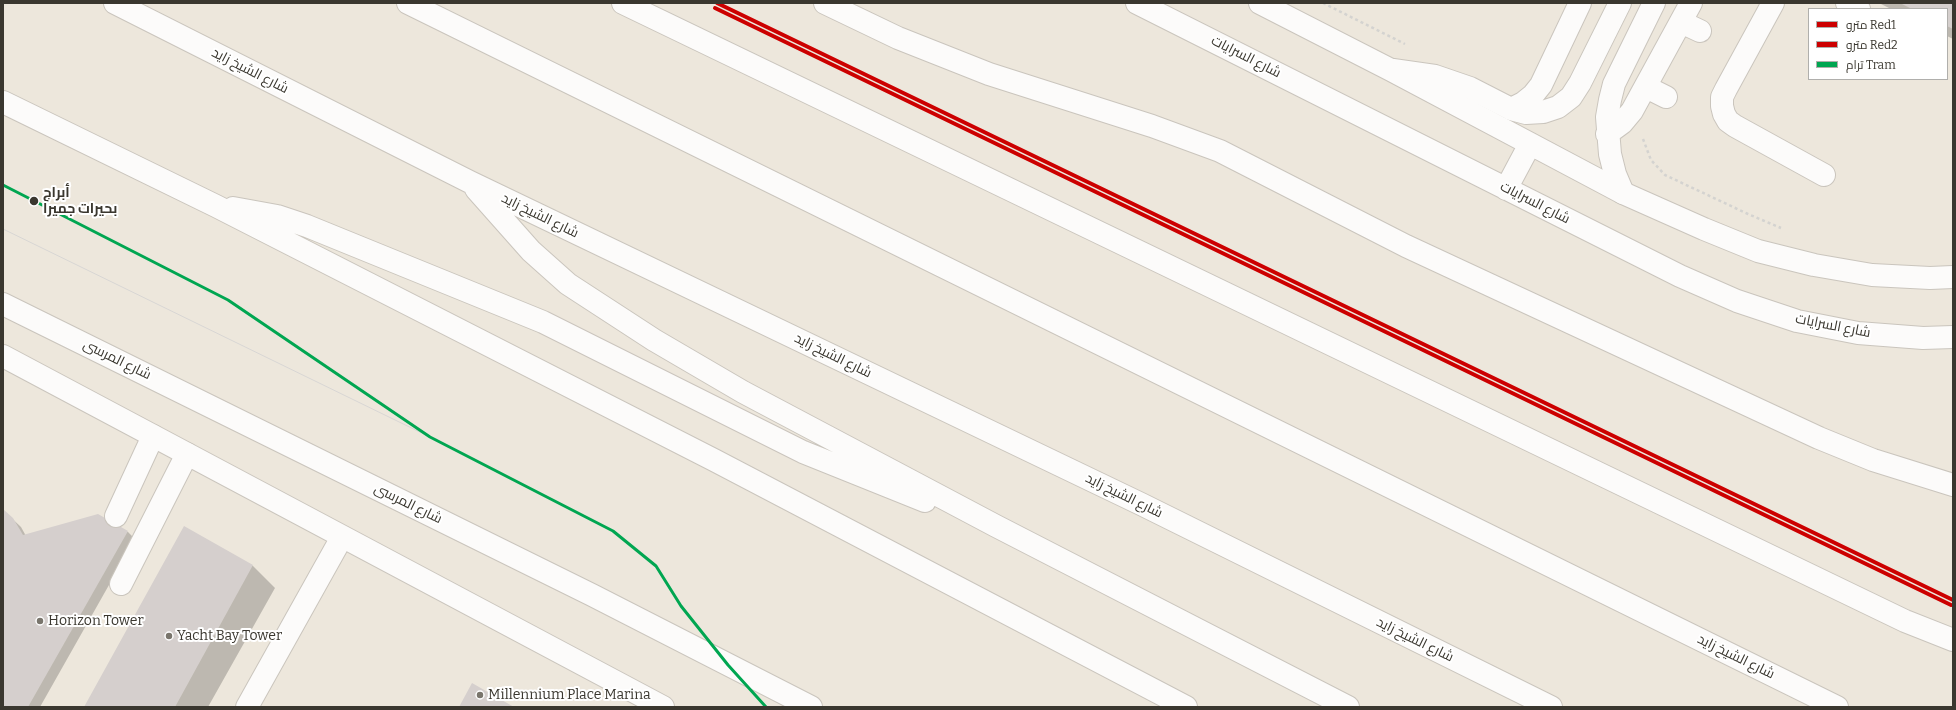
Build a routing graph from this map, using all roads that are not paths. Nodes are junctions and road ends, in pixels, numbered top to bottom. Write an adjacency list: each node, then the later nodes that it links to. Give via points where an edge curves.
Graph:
1 (115, 3): 23 (main road, شارع الشيخ زايد)
2 (408, 3): 45 (main road, شارع الشيخ زايد)
3 (623, 3): 38 (main road, via 1898,618)
4 (825, 3): 33 (main road, via 898,38 989,74 1152,126 1220,152 1406,246 1819,438 1873,460)
5 (1137, 3): 24 (main road, شارع السرايات)
6 (1260, 3): 15 (main road)
7 (1580, 3): 19 (main road, via 1555,34 1541,85 1523,103)
8 (1620, 3): 19 (main road, via 1571,97 1558,107 1543,112 1526,113)
9 (1654, 3): 20 (main road, via 1614,84 1607,117)
10 (1773, 3): 22 (main road, via 1726,89 1722,106 1724,114 1735,126)
11 (1847, 3): 12 (main road)
12 (1857, 8)
13 (1686, 12): 14 (main road); 16 (main road)
14 (1700, 32)
15 (1392, 70): 19 (main road, via 1452,81); 21 (main road)
16 (1646, 87): 17 (main road); 20 (main road, via 1622,123)
17 (1666, 97)
18 (3, 102): 26 (main road)
19 (1511, 108)
20 (1607, 134): 25 (main road, via 1613,168)
21 (1530, 144): 24 (main road); 25 (main road)
22 (1824, 175)
23 (470, 182): 35 (main road, via 531,251 568,284 610,313 743,392); 44 (main road, شارع الشيخ زايد, via 1134,501)
24 (1506, 188): 29 (main road, شارع السرايات, via 1680,276 1745,304 1797,321 1858,333 1922,338)
25 (1623, 193): 27 (main road, via 1758,250 1814,266 1872,275)
26 (216, 206): 35 (main road, via 277,216 307,226 493,301 592,345 803,452 924,501); 42 (main road, via 714,460)
27 (1953, 277)
28 (3, 304): 41 (main road, شارع المرسى, via 592,595)
29 (1953, 337)
30 (3, 356): 31 (main road)
31 (153, 436): 32 (main road); 34 (main road)
32 (187, 454): 36 (main road); 37 (main road)
33 (1953, 485)
34 (116, 516)
35 (996, 526): 43 (main road)
36 (342, 537): 39 (main road); 40 (main road)
37 (121, 584)
38 (1953, 640)
39 (247, 707)
40 (663, 707)
41 (811, 707)
42 (1186, 707)
43 (1348, 707)
44 (1551, 707)
45 (1836, 707)

